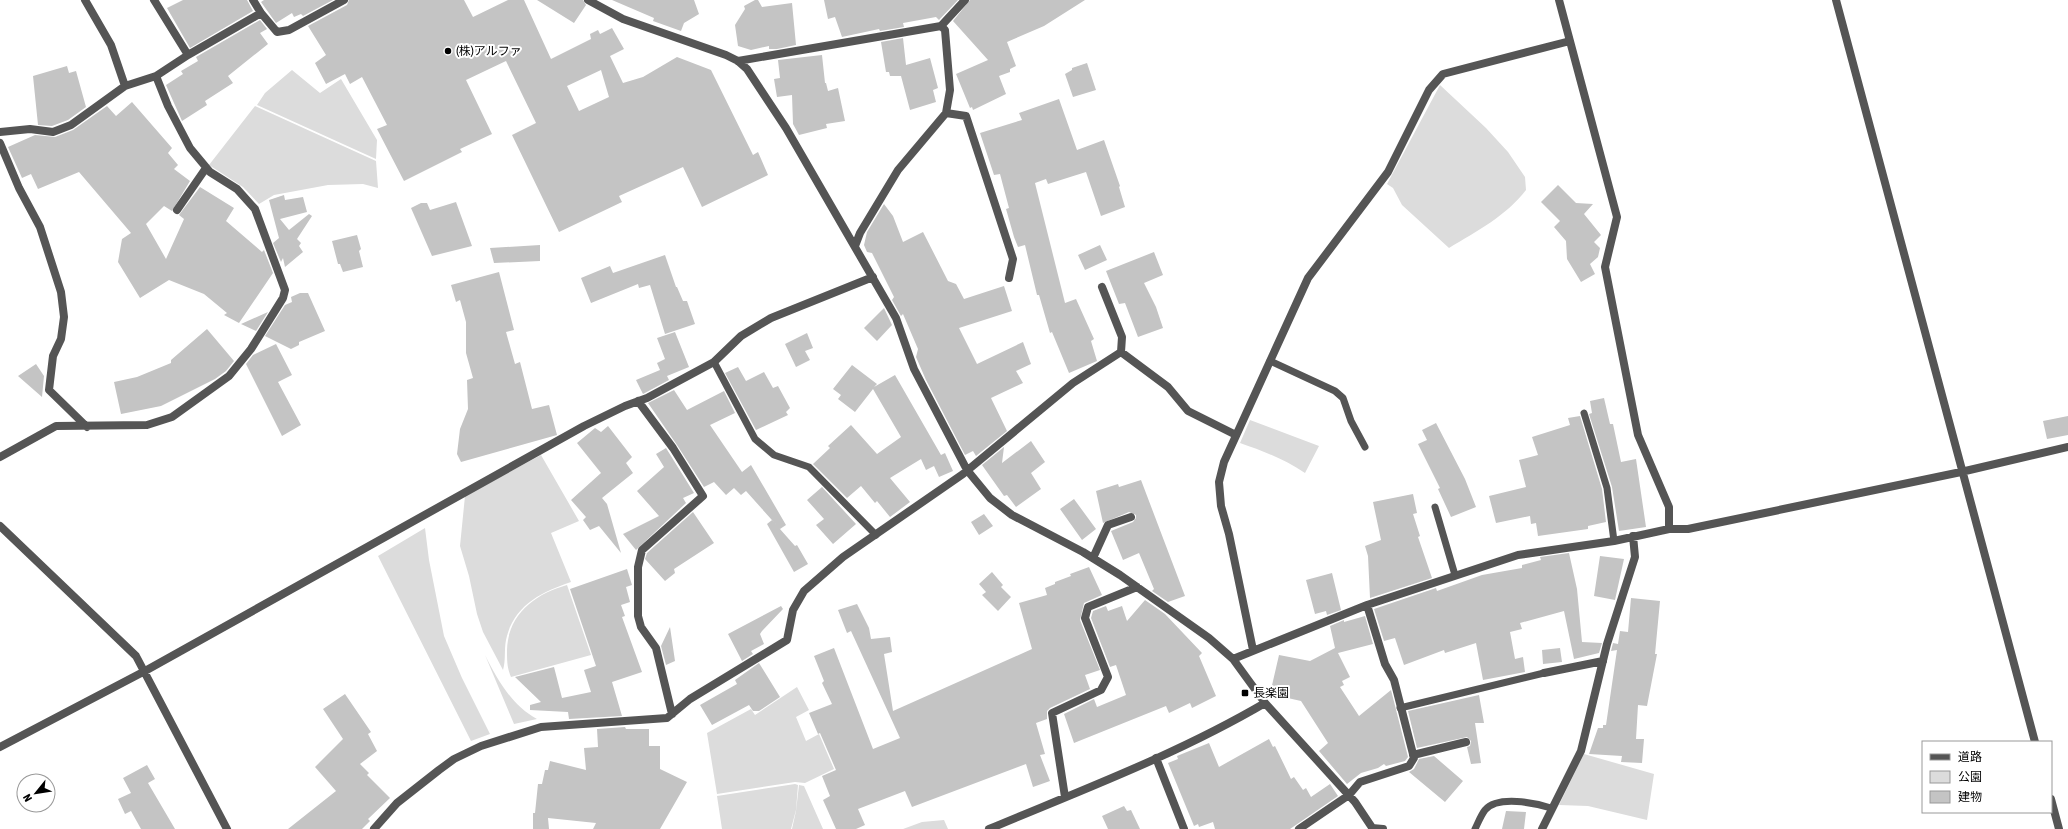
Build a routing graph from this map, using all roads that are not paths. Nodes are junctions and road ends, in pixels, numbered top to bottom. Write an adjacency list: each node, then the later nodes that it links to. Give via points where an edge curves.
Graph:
1 (85, 0): 15 (street, via 111,45)
2 (154, 0): 12 (street)
3 (253, 0): 9 (street)
4 (344, 0): 9 (street, via 289,30 277,32)
5 (588, 0): 13 (street, via 623,19)
6 (965, 0): 10 (street)
7 (1558, 0): 11 (street)
8 (1836, 0): 36 (street)
9 (261, 13): 12 (street)
10 (941, 26): 13 (street); 16 (street, via 945,30 950,90)
11 (1570, 41): 26 (street, via 1443,74 1429,90 1388,172 1308,278); 40 (street, via 1617,217 1605,267 1637,427 1669,507)
12 (188, 55): 14 (street)
13 (738, 61): 21 (street, via 747,69 786,128)
14 (156, 76): 15 (street); 19 (street, via 190,148)
15 (126, 86): 17 (street, via 71,125 53,132 30,129)
16 (946, 113): 21 (street, via 898,170 860,233); 23 (street, via 966,116 1014,259)
17 (0, 132)
18 (0, 144): 30 (street, via 40,227 62,292 64,317 49,390)
19 (206, 168): 20 (street); 30 (street, via 237,189 255,209 285,290 283,298 251,349 229,376 172,417 147,425)
20 (177, 210)
21 (855, 246): 22 (street)
22 (873, 277): 27 (street, via 771,318 741,336); 35 (street, via 896,318 914,370)
23 (1009, 278)
24 (1102, 287): 25 (street, via 1122,337)
25 (1121, 352): 31 (street, via 1168,387 1188,411); 35 (street, via 1073,383)
26 (1270, 361): 31 (street); 32 (lane, via 1335,391 1343,398)
27 (714, 362): 28 (street); 41 (lane, via 755,439 774,454 809,467)
28 (638, 401): 51 (street, via 584,426 456,496); 55 (street, via 673,448 703,496 642,550 638,567 638,616 641,627 656,648)
29 (1584, 413): 43 (lane, via 1607,488)
30 (87, 427): 34 (street, via 56,426)
31 (1236, 435): 48 (street, via 1224,462 1219,482 1221,506)
32 (1365, 448)
33 (2068, 448): 36 (street)
34 (0, 457)
35 (967, 470): 41 (street); 44 (street, via 990,498 1012,515)
36 (1961, 472): 40 (street, via 1688,528); 56 (street)
37 (1435, 507): 45 (lane)
38 (1131, 517): 44 (street, via 1108,525)
39 (0, 526): 51 (street, via 136,656)
40 (1669, 529): 42 (street)
41 (876, 535): 55 (street, via 843,558 804,591 793,610 787,640 725,676)
42 (1633, 536): 43 (street); 50 (street, via 1635,557)
43 (1614, 540): 45 (street, via 1518,556)
44 (1093, 558): 46 (street)
45 (1455, 575): 47 (street)
46 (1137, 587): 49 (street, via 1209,638); 62 (street, via 1088,607 1085,618 1108,677 1101,690 1052,713)
47 (1367, 605): 48 (street); 54 (street, via 1385,664 1394,680)
48 (1253, 650): 49 (street)
49 (1233, 659): 53 (street)
50 (1603, 661): 52 (street); 64 (street, via 1581,750)
51 (145, 671): 58 (street); 66 (street)
52 (1544, 673): 54 (lane)
53 (1266, 703): 60 (street, via 1227,725); 61 (street)
54 (1400, 708): 59 (street)
55 (672, 714): 67 (street, via 667,718 541,727 481,746 454,759 439,770 397,803)
56 (2035, 741)
57 (1466, 742): 59 (street)
58 (0, 748)
59 (1413, 755): 61 (street, via 1409,766 1360,782)
60 (1156, 758): 62 (street); 69 (street)
61 (1349, 795): 65 (street); 70 (street)
62 (1065, 797): 68 (street)
63 (2052, 803): 74 (street)
64 (1551, 808): 72 (lane, via 1532,802 1495,804 1486,808); 73 (street)
65 (1373, 828): 71 (street)
66 (227, 829)
67 (374, 829)
68 (989, 829)
69 (1184, 829)
70 (1299, 829)
71 (1383, 829)
72 (1475, 829)
73 (1542, 829)
74 (2059, 829)

